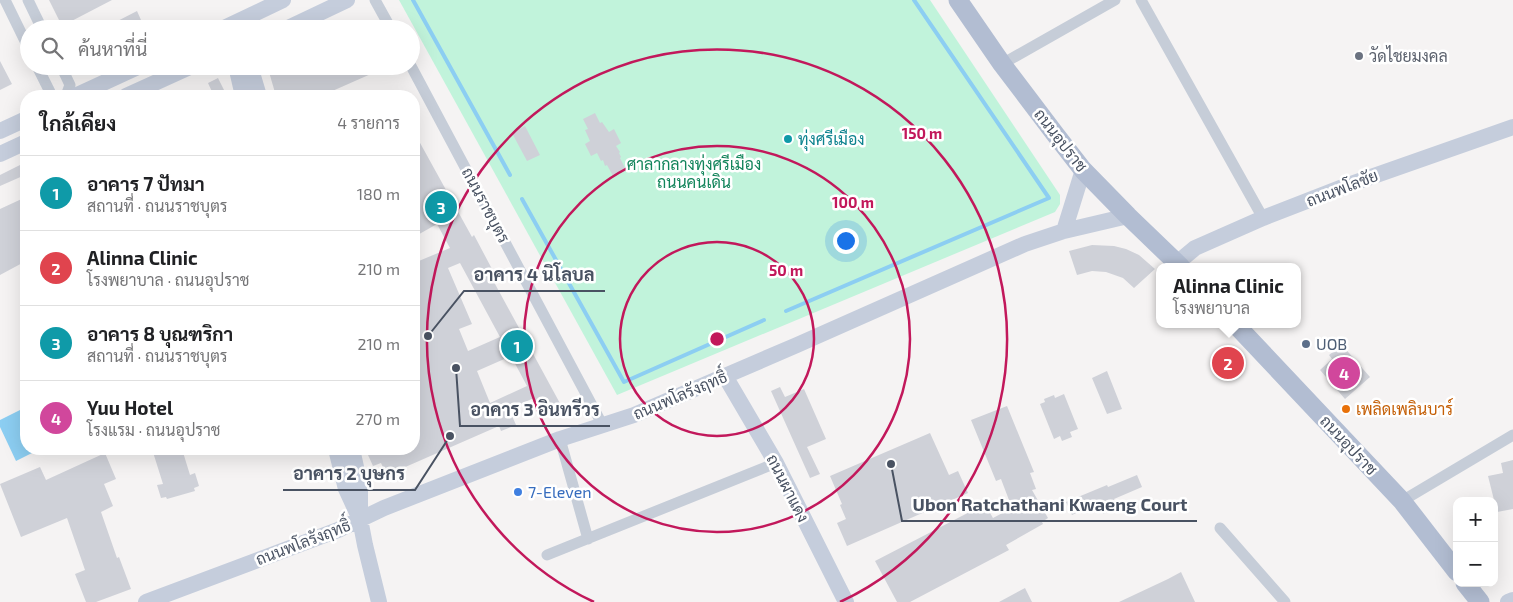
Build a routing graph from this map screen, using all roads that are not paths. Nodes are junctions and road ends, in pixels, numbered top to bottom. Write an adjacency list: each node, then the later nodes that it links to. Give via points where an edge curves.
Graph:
1 (5, 0): 13 (street)
2 (28, 0): 9 (street)
3 (283, 0): 10 (street)
4 (347, 0): 11 (street)
5 (375, 0): 12 (street)
6 (958, 0): 14 (main road, ถนนอุปราช)
7 (1115, 0): 14 (street)
8 (1141, 0): 35 (street)
9 (38, 20)
10 (242, 20)
11 (305, 20)
12 (386, 20)
13 (20, 31)
14 (1002, 64): 33 (main road, ถนนอุปราช)
15 (42, 75): 22 (street)
16 (65, 75): 23 (street, via 70,85)
17 (120, 75): 24 (street)
18 (172, 75): 25 (street)
19 (238, 75): 26 (street)
20 (253, 75): 27 (street)
21 (416, 75): 41 (street, ถนนราชบุตร)
22 (49, 90)
23 (68, 90)
24 (88, 90)
25 (139, 90)
26 (242, 90)
27 (257, 90)
28 (20, 122): 30 (street)
29 (1513, 127): 35 (street, ถนนพโลชัย)
30 (0, 132)
31 (20, 145): 32 (street)
32 (0, 154)
33 (1083, 170): 34 (main road, ถนนอุปราช); 36 (street)
34 (1128, 216): 36 (street, ถนนพโลรังฤทธิ์); 37 (main road, ถนนอุปราช)
35 (1263, 218): 38 (street, ถนนพโลชัย, via 1195,248)
36 (1064, 231): 40 (street, ถนนพโลรังฤทธิ์, via 1026,244)
37 (1177, 263)
38 (1181, 263)
39 (1239, 328): 47 (main road, ถนนอุปราช)
40 (725, 376): 41 (street, ถนนพโลรังฤทธิ์, via 634,415); 46 (street, ถนนผาแดง)
41 (602, 424): 43 (street, ถนนพโลรังฤทธิ์)
42 (1513, 434): 47 (street)
43 (560, 439): 48 (street, ถนนพโลรังฤทธิ์); 50 (street)
44 (338, 455): 48 (street, via 346,489)
45 (353, 455): 48 (street, via 360,485)
46 (776, 463): 50 (street); 57 (street, ถนนผาแดง)
47 (1402, 501): 52 (main road, ถนนอุปราช)
48 (360, 519): 55 (street); 56 (street, ถนนพโลรังฤทธิ์)
49 (1220, 528): 58 (street)
50 (588, 539): 51 (street)
51 (547, 555)
52 (1453, 567)
53 (1468, 587): 59 (main road)
54 (1513, 600): 60 (street)
55 (376, 601)
56 (146, 602)
57 (846, 602)
58 (1285, 602)
59 (1480, 602)
60 (1508, 602)

